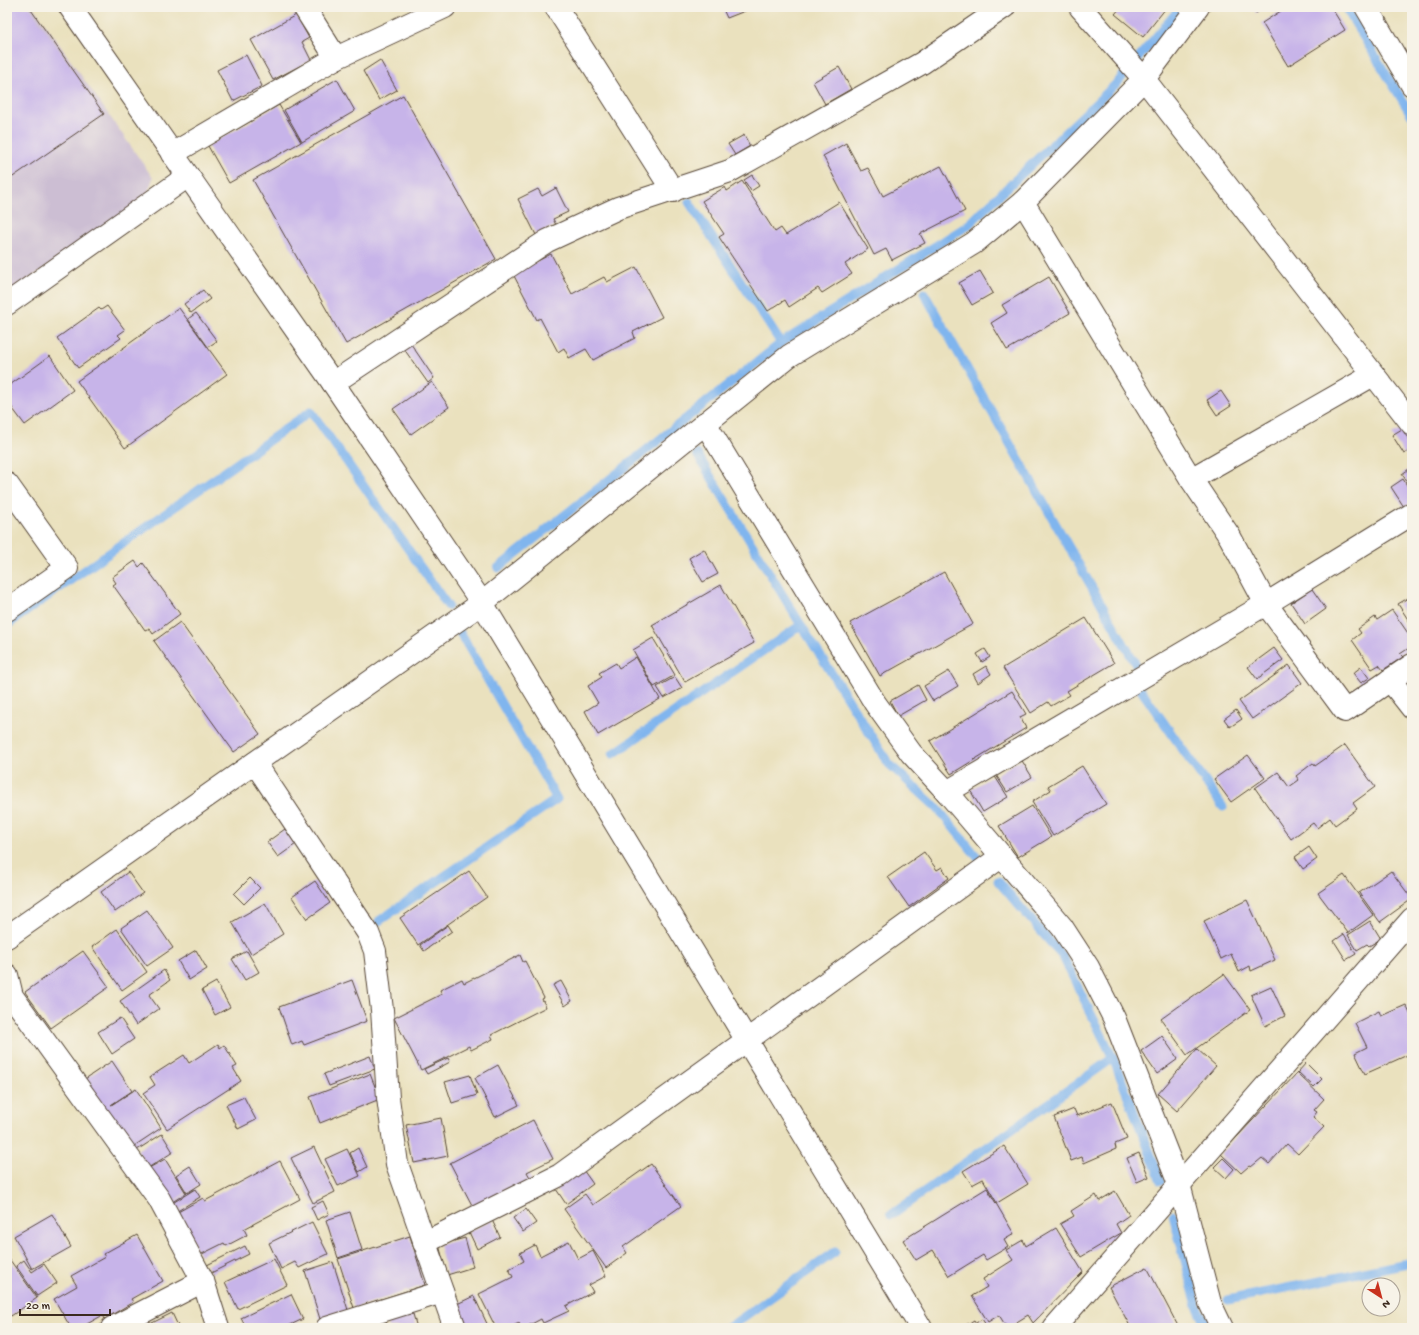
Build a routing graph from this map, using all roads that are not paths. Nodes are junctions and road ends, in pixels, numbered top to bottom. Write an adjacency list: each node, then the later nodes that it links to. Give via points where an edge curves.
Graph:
1 (70, 7): 12 (street)
2 (304, 7): 9 (street)
3 (445, 7): 9 (street)
4 (556, 7): 14 (street)
5 (1004, 7): 14 (street, via 922,63 730,171)
6 (1080, 7): 10 (street)
7 (1198, 7): 10 (street)
8 (1366, 7): 11 (street)
9 (336, 58): 12 (street)
10 (1136, 70): 15 (street); 17 (street)
11 (1412, 85)
12 (172, 154): 13 (street)
13 (188, 176): 16 (street); 18 (street)
14 (674, 191): 18 (street, via 618,208 547,241)
15 (1023, 202): 19 (street, via 974,243 789,356); 21 (street)
16 (7, 304)
17 (1374, 375): 20 (street); 21 (street)
18 (333, 383): 24 (street)
19 (705, 423): 24 (street); 31 (street, via 875,703 911,753)
20 (1412, 424)
21 (1191, 479): 25 (street, via 1230,537)
22 (7, 484): 26 (street, via 67,568)
23 (1412, 514): 25 (street)
24 (482, 602): 30 (street); 36 (street)
25 (1266, 604): 28 (street, via 1345,711); 31 (street)
26 (7, 610)
27 (1412, 666): 28 (street)
28 (1390, 680): 29 (street)
29 (1412, 708)
30 (255, 763): 34 (street); 38 (street, via 368,933 375,951 388,1098 397,1164)
31 (947, 792): 32 (street)
32 (1002, 856): 36 (street); 37 (street, via 1062,927 1088,967 1114,1018)
33 (1410, 928): 37 (street)
34 (7, 937)
35 (7, 976): 39 (street, via 12,996 159,1199)
36 (746, 1040): 38 (street, via 560,1175); 45 (street)
37 (1179, 1184): 46 (street); 47 (street, via 1210,1303)
38 (424, 1243): 40 (street)
39 (203, 1280): 41 (street); 42 (street)
40 (442, 1292): 43 (street); 44 (street)
41 (112, 1328)
42 (218, 1328)
43 (327, 1328)
44 (455, 1328)
45 (921, 1328)
46 (1054, 1328)
47 (1222, 1328)

